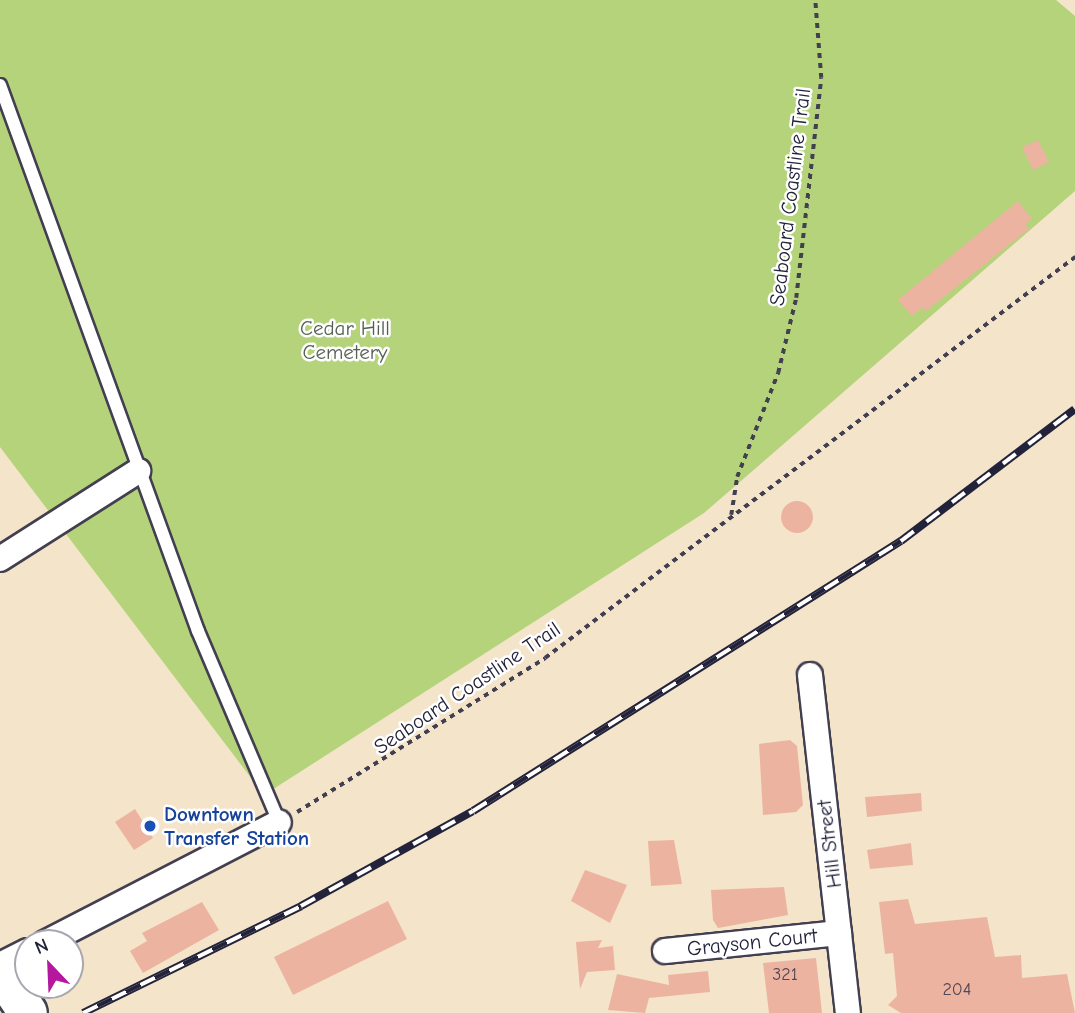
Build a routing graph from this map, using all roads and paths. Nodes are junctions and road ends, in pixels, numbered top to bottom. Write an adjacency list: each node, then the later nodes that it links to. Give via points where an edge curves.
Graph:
1 (815, 0): 5 (path, Seaboard Coastline Trail, via 821,78 798,286 778,373 737,477)
2 (0, 85): 4 (lane)
3 (1075, 257): 5 (path, Seaboard Coastline Trail)
4 (138, 471): 6 (street); 8 (lane)
5 (731, 515): 8 (path, Seaboard Coastline Trail, via 490,697)
6 (0, 559)
7 (810, 675): 10 (street, Hill Street)
8 (279, 822): 9 (street)
9 (72, 929)
10 (839, 933): 11 (street, Grayson Court); 14 (street, Hill Street)
11 (665, 951)
12 (0, 971): 13 (main road)
13 (28, 1013)
14 (848, 1013)

